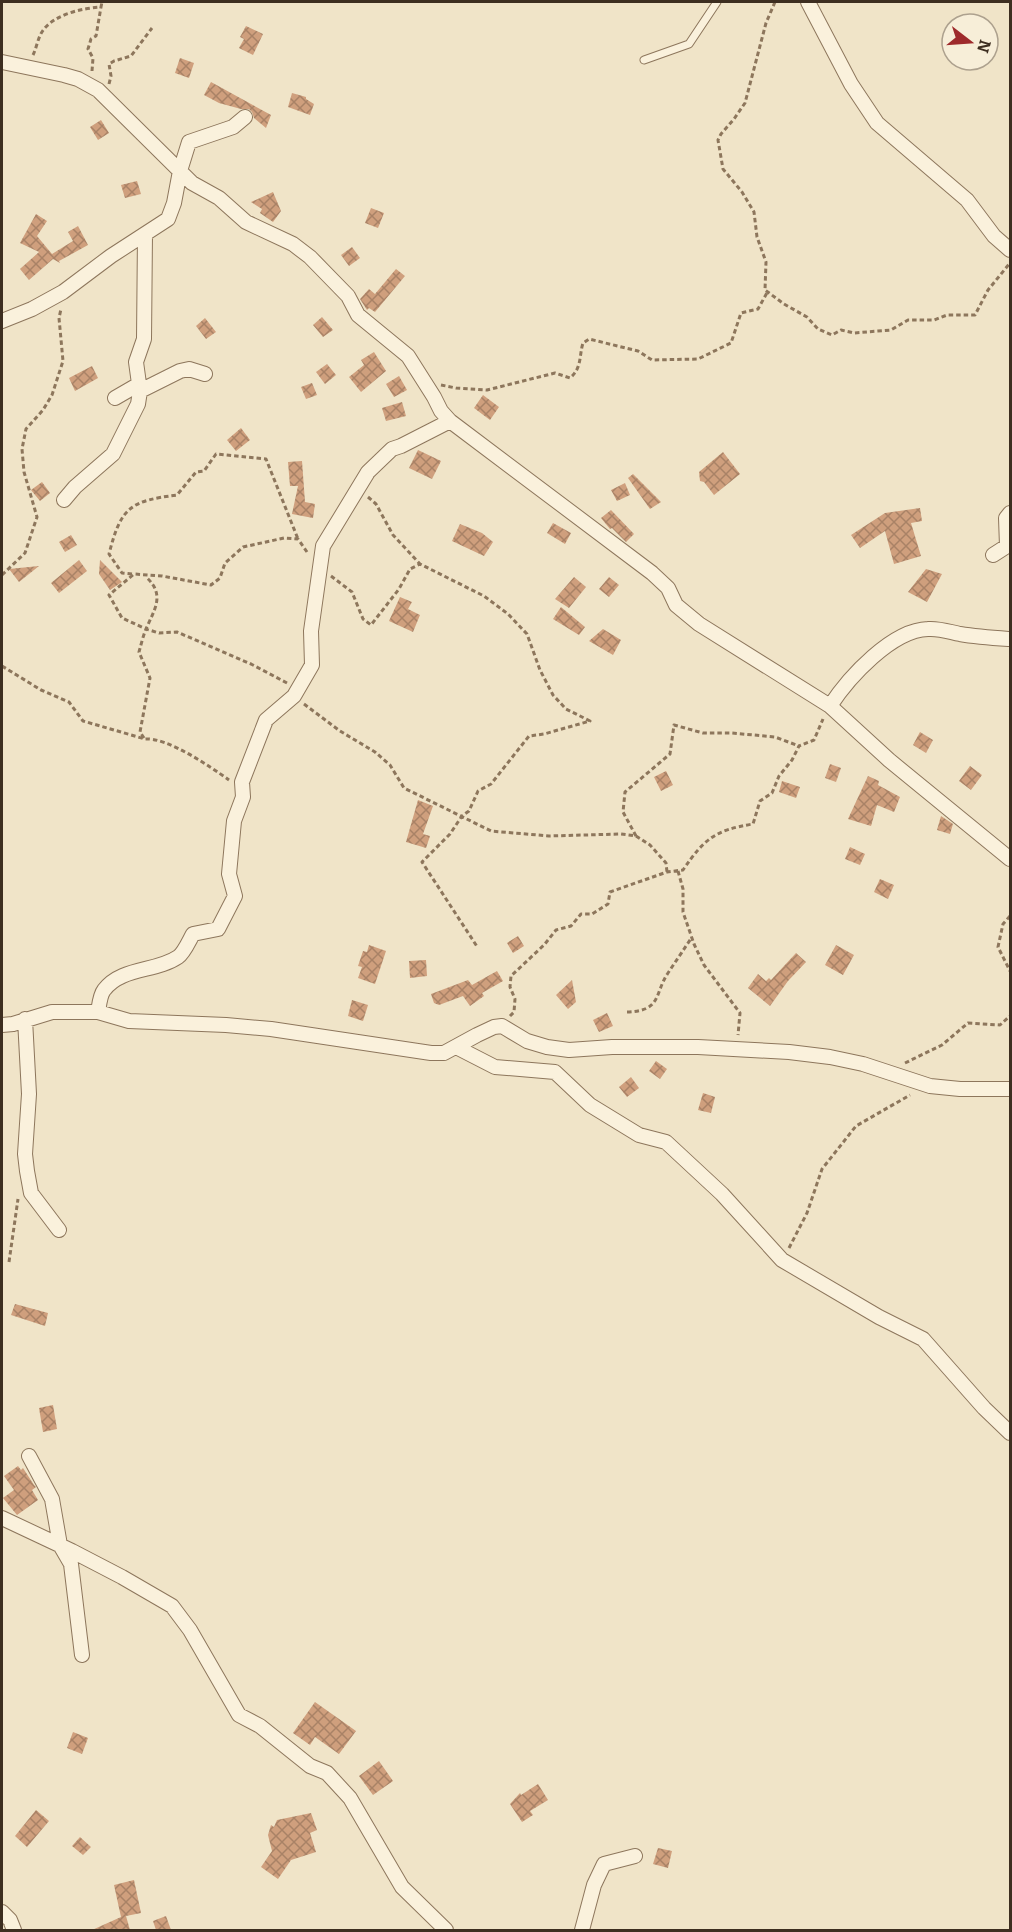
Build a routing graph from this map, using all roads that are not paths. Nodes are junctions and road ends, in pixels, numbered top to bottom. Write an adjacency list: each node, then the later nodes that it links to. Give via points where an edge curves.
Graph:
1 (717, 2): 3 (lane, via 690,44)
2 (808, 2): 8 (street, via 851,84 877,123 967,200 994,236)
3 (644, 60)
4 (7, 63): 6 (street, via 71,77 102,93)
5 (245, 117): 6 (street, via 233,127 189,142)
6 (180, 171): 7 (street, via 168,219); 13 (street, via 246,222 293,244 310,257 348,296 358,315 408,356)
7 (145, 234): 9 (street, via 66,290); 11 (street, via 144,339 136,362)
8 (1011, 250)
9 (2, 321)
10 (205, 374): 11 (street, via 189,369 180,371)
11 (140, 391): 12 (street, via 134,387); 14 (street, via 138,404 113,454)
12 (116, 398)
13 (450, 421): 18 (street, via 652,573 668,588 676,604 699,624); 20 (street, via 392,450 368,472 323,546 311,631 312,665 294,696 266,720 246,769 230,847 229,874 235,897 218,929 193,934 179,957 114,981 104,990)
14 (64, 500)
15 (1011, 513): 16 (street, via 1006,518 1007,546)
16 (993, 555)
17 (1011, 639): 18 (street, via 929,628 910,632 894,640 865,666)
18 (830, 706): 19 (street, via 889,760)
19 (1011, 859)
20 (98, 1012): 21 (street, via 52,1012); 23 (street, via 129,1021 271,1029 431,1053 444,1053)
21 (25, 1019): 22 (street); 25 (street, via 29,1094 27,1171 31,1193)
22 (2, 1025)
23 (456, 1047): 24 (street, via 502,1026 527,1041 569,1050 735,1049 823,1055 930,1086); 26 (street, via 495,1067 555,1072 590,1105 639,1135 666,1142 722,1194 782,1260 923,1339 984,1408)
24 (1011, 1089)
25 (59, 1230)
26 (1011, 1432)
27 (29, 1456): 29 (street, via 51,1499)
28 (2, 1518): 29 (street)
29 (60, 1545): 30 (street, via 70,1564); 34 (street, via 172,1606 239,1715 260,1726 310,1766 327,1773 350,1798 402,1887)
30 (82, 1654)
31 (635, 1856): 35 (street, via 604,1864)
32 (2, 1912): 33 (street)
33 (14, 1930)
34 (444, 1930)
35 (582, 1930)

